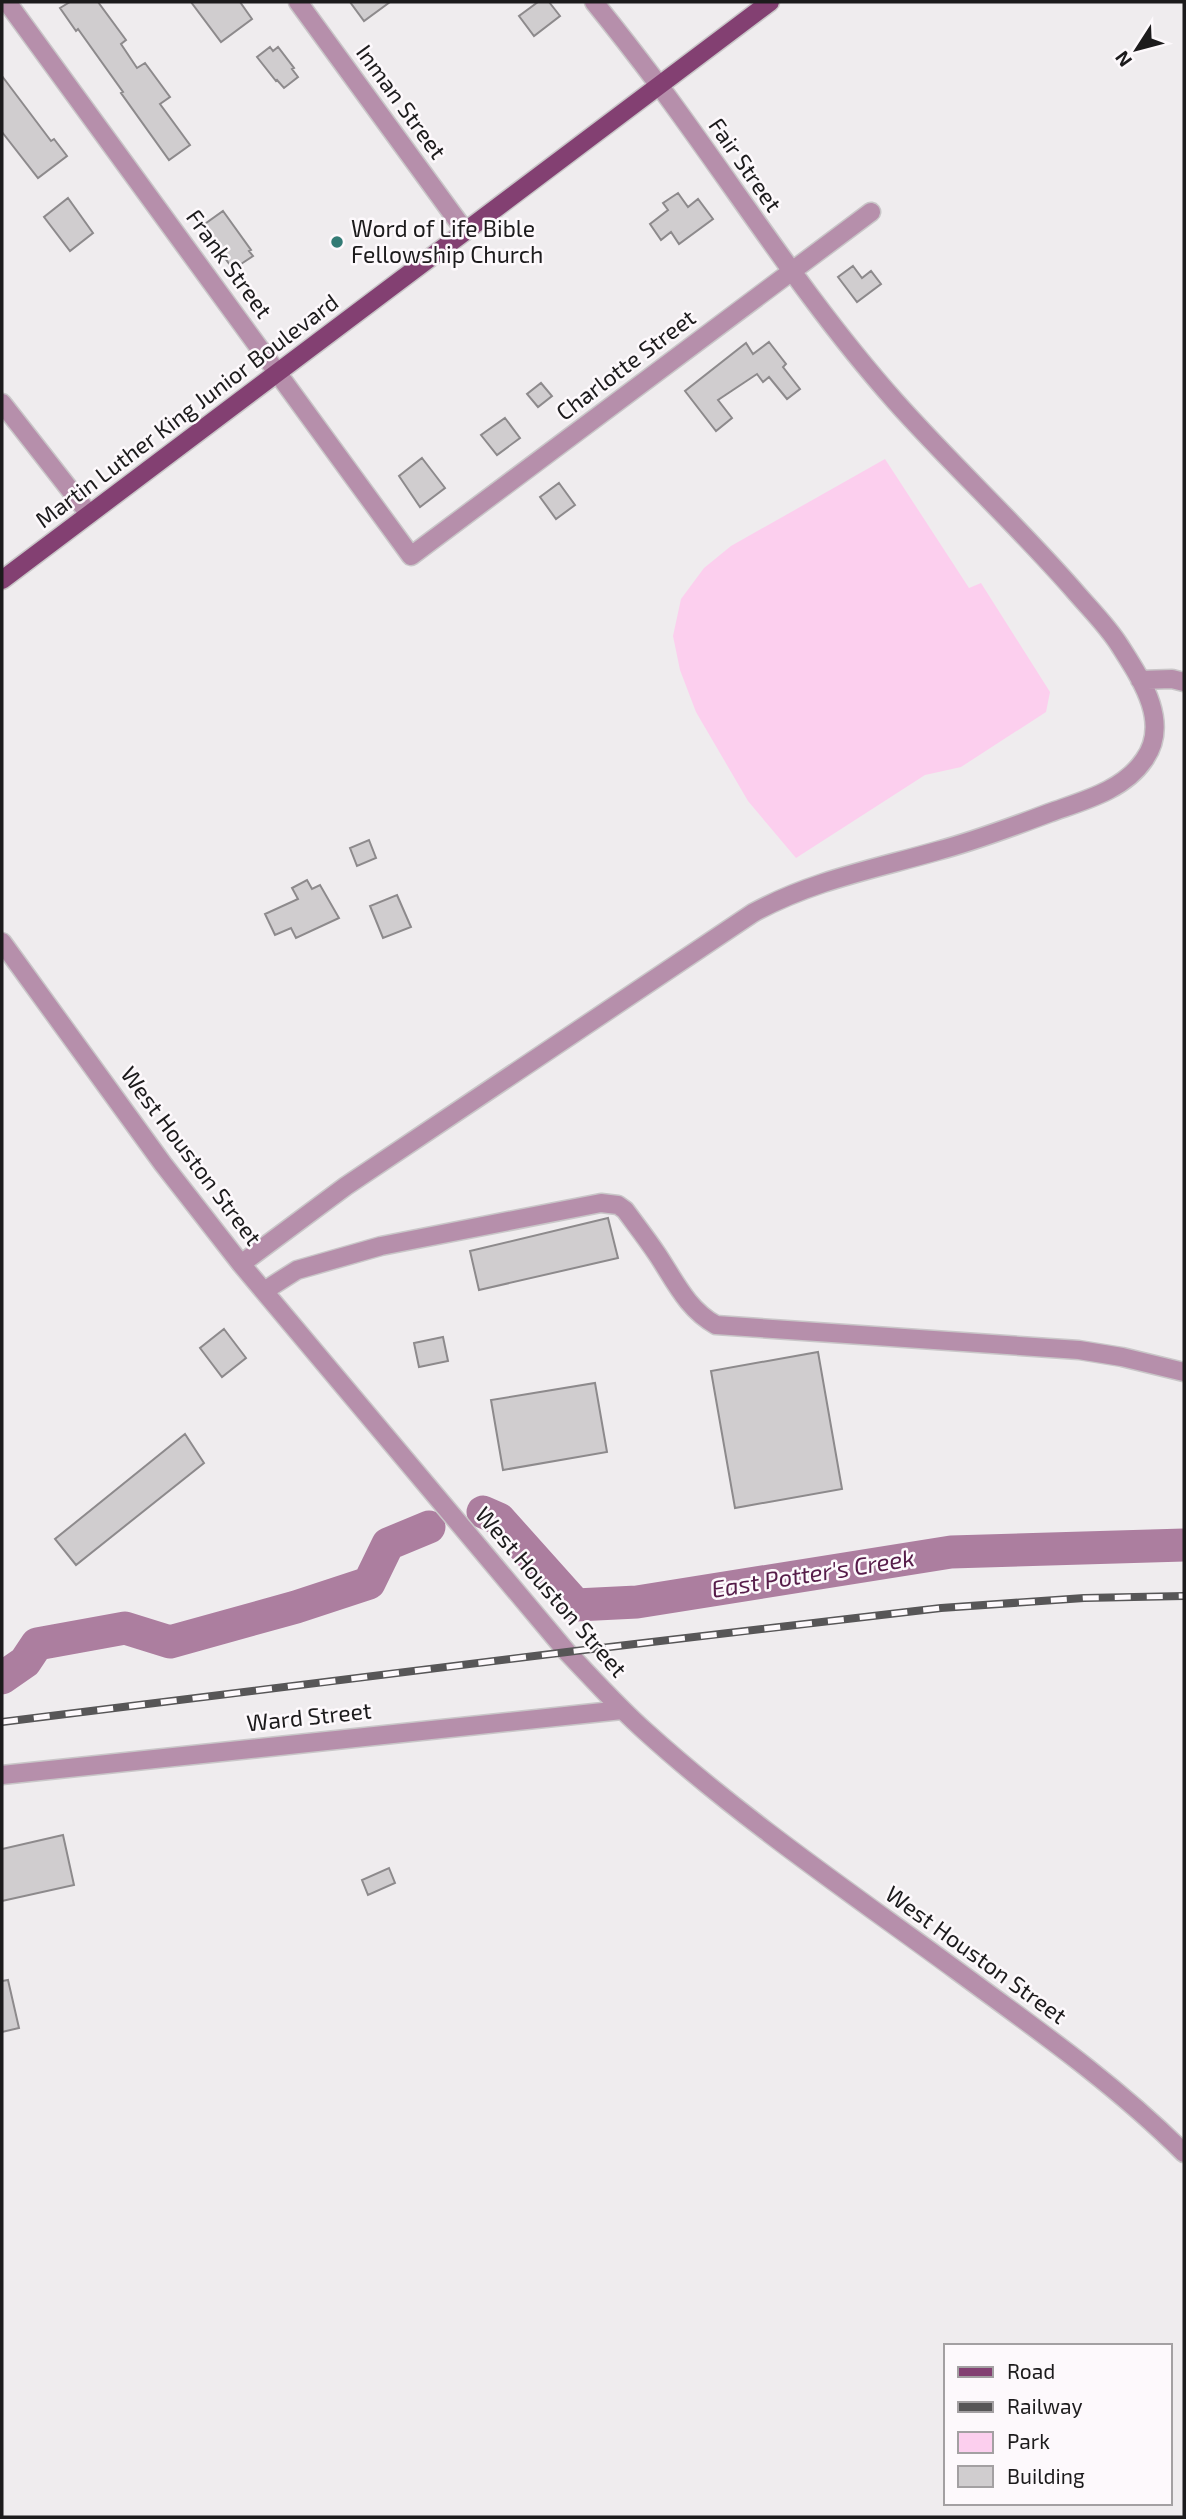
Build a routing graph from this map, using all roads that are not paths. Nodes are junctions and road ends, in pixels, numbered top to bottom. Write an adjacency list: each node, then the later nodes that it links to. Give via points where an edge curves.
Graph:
1 (7, 2): 9 (street, Frank Street)
2 (298, 2): 7 (street, Inman Street)
3 (594, 2): 5 (street, Fair Street)
4 (770, 2): 5 (main road, Martin Luther King Junior Boulevard)
5 (659, 85): 7 (main road, Martin Luther King Junior Boulevard); 8 (street, Fair Street)
6 (871, 212): 8 (street, Charlotte Street)
7 (465, 231): 9 (main road, Martin Luther King Junior Boulevard)
8 (790, 271): 12 (street, Charlotte Street); 14 (street, Fair Street, via 896,403 1063,577 1109,631)
9 (278, 374): 11 (main road, Martin Luther King Junior Boulevard); 12 (street, Frank Street)
10 (2, 403): 11 (street)
11 (89, 514): 13 (main road, Martin Luther King Junior Boulevard)
12 (411, 556)
13 (2, 580)
14 (1140, 680): 15 (street); 17 (street, Fair Street, via 1156,723 1155,737 1132,775 1092,797 970,842 834,878 762,908 346,1186)
15 (1184, 682)
16 (2, 942): 17 (street, West Houston Street, via 163,1164)
17 (242, 1264): 18 (street, West Houston Street)
18 (264, 1291): 19 (street, via 296,1270 381,1245 601,1203 625,1210 684,1298 716,1325 1079,1350); 20 (street, West Houston Street, via 566,1652)
19 (1184, 1372)
20 (622, 1710): 21 (street, Ward Street); 22 (street, West Houston Street, via 695,1775 1028,2023 1130,2103)
21 (2, 1775)
22 (1184, 2153)

